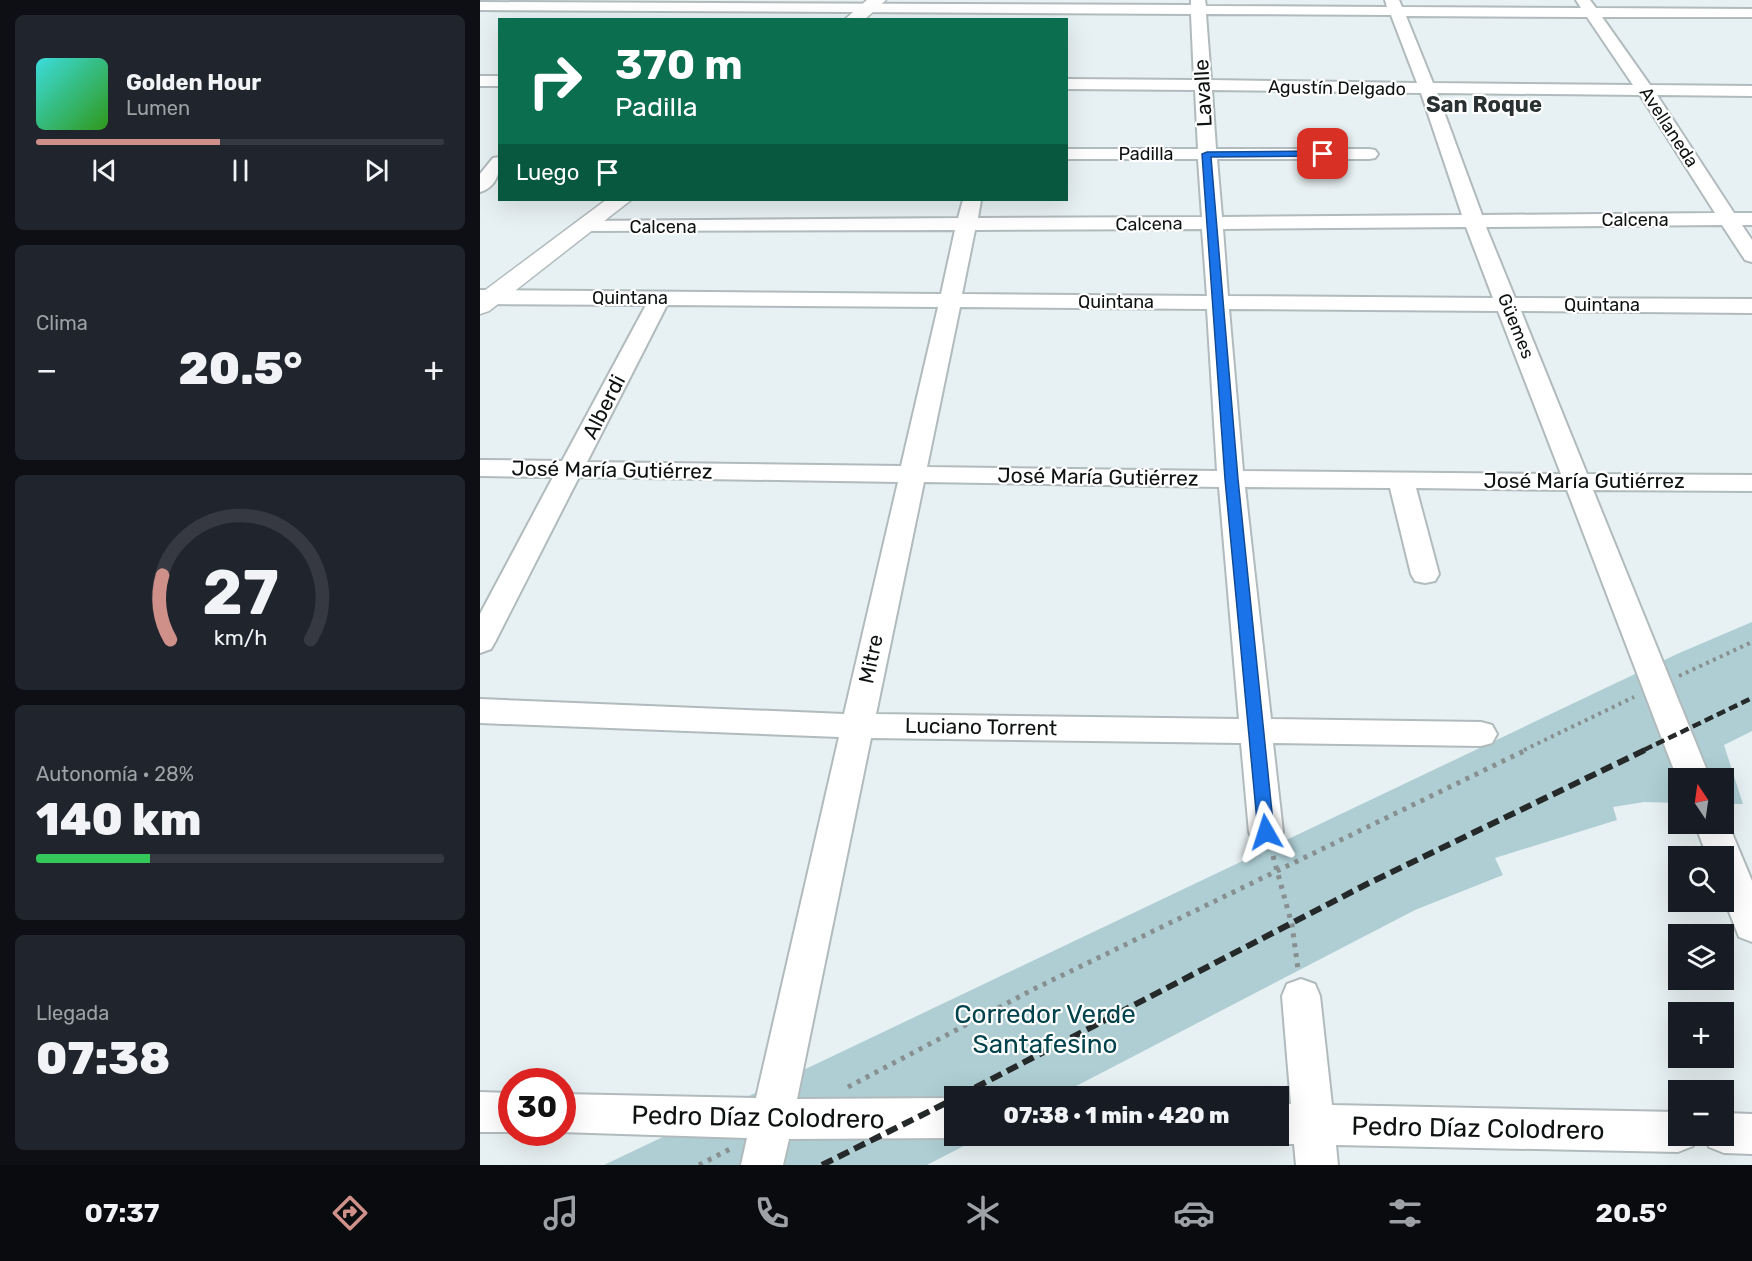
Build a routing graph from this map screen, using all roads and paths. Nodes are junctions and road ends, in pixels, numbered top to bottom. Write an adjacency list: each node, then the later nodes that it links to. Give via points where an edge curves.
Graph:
1 (633, 3): 2 (street); 5 (street); 10 (street)
2 (872, 4): 9 (street); 11 (main road)
3 (1063, 5): 4 (street); 9 (street)
4 (1199, 5): 6 (street); 15 (street, Lavalle)
5 (480, 6)
6 (1395, 6): 7 (street); 16 (street, Güemes)
7 (1587, 6): 8 (street); 17 (street, Avellaneda)
8 (1752, 13)
9 (1012, 15)
10 (621, 18)
11 (854, 18)
12 (480, 81): 13 (street)
13 (498, 81)
14 (1068, 84): 15 (street, Agustín Delgado)
15 (1203, 85): 16 (street, Agustín Delgado); 20 (street, Lavalle)
16 (1428, 90): 17 (street, Agustín Delgado); 26 (street, Güemes)
17 (1646, 91): 18 (street, Agustín Delgado); 24 (street, Avellaneda)
18 (1752, 91)
19 (1068, 154): 20 (street, Padilla)
20 (1207, 154): 21 (street, Padilla); 27 (street, Lavalle)
21 (1369, 154)
22 (619, 201): 29 (main road)
23 (972, 201): 28 (street, Mitre)
24 (1730, 219): 25 (street, Calcena); 26 (street, Calcena); 30 (street, Avellaneda)
25 (1752, 219)
26 (1474, 221): 27 (street, Calcena); 35 (street, Güemes)
27 (1213, 223): 28 (street, Calcena); 34 (street, Lavalle)
28 (966, 225): 29 (street, Calcena); 33 (street, Mitre)
29 (583, 227): 32 (main road)
30 (1752, 256)
31 (660, 298): 32 (street, Quintana); 33 (street, Quintana); 38 (street, Alberdi)
32 (484, 300)
33 (950, 301): 34 (street, Quintana); 39 (street, Mitre)
34 (1217, 303): 35 (street, Quintana); 40 (street, Lavalle)
35 (1508, 305): 36 (street, Quintana); 42 (street, Güemes)
36 (1752, 306)
37 (480, 468): 38 (street, José María Gutiérrez)
38 (572, 469): 39 (street, José María Gutiérrez); 46 (street, Alberdi)
39 (912, 474): 40 (street, José María Gutiérrez); 50 (street, Mitre)
40 (1231, 479): 41 (street, José María Gutiérrez); 51 (street, Lavalle)
41 (1401, 480): 42 (street, José María Gutiérrez); 45 (street)
42 (1577, 480): 43 (street, José María Gutiérrez); 48 (street, Güemes)
43 (1746, 483): 44 (street)
44 (1752, 506)
45 (1425, 574)
46 (480, 642)
47 (1752, 642): 48 (path)
48 (1657, 686): 53 (street, Güemes); 56 (path)
49 (480, 711): 50 (street, Luciano Torrent)
50 (857, 726): 51 (street, Luciano Torrent); 68 (street, Mitre)
51 (1256, 731): 52 (street, Luciano Torrent); 54 (street, Lavalle)
52 (1481, 734)
53 (1690, 768)
54 (1266, 832): 56 (path)
55 (1716, 834): 57 (street)
56 (1277, 871): 58 (path, via 1292,925); 59 (path, via 1034,989)
57 (1752, 926)
58 (1302, 996): 64 (street)
59 (837, 1093)
60 (480, 1113): 61 (street)
61 (498, 1113)
62 (576, 1116): 68 (street, Pedro Díaz Colodrero)
63 (944, 1119): 68 (street, Pedro Díaz Colodrero)
64 (1296, 1124): 65 (street, Pedro Díaz Colodrero); 70 (street)
65 (1668, 1132)
66 (1734, 1133): 67 (street)
67 (1752, 1134)
68 (767, 1138): 69 (path)
69 (699, 1165)
70 (1317, 1165)

